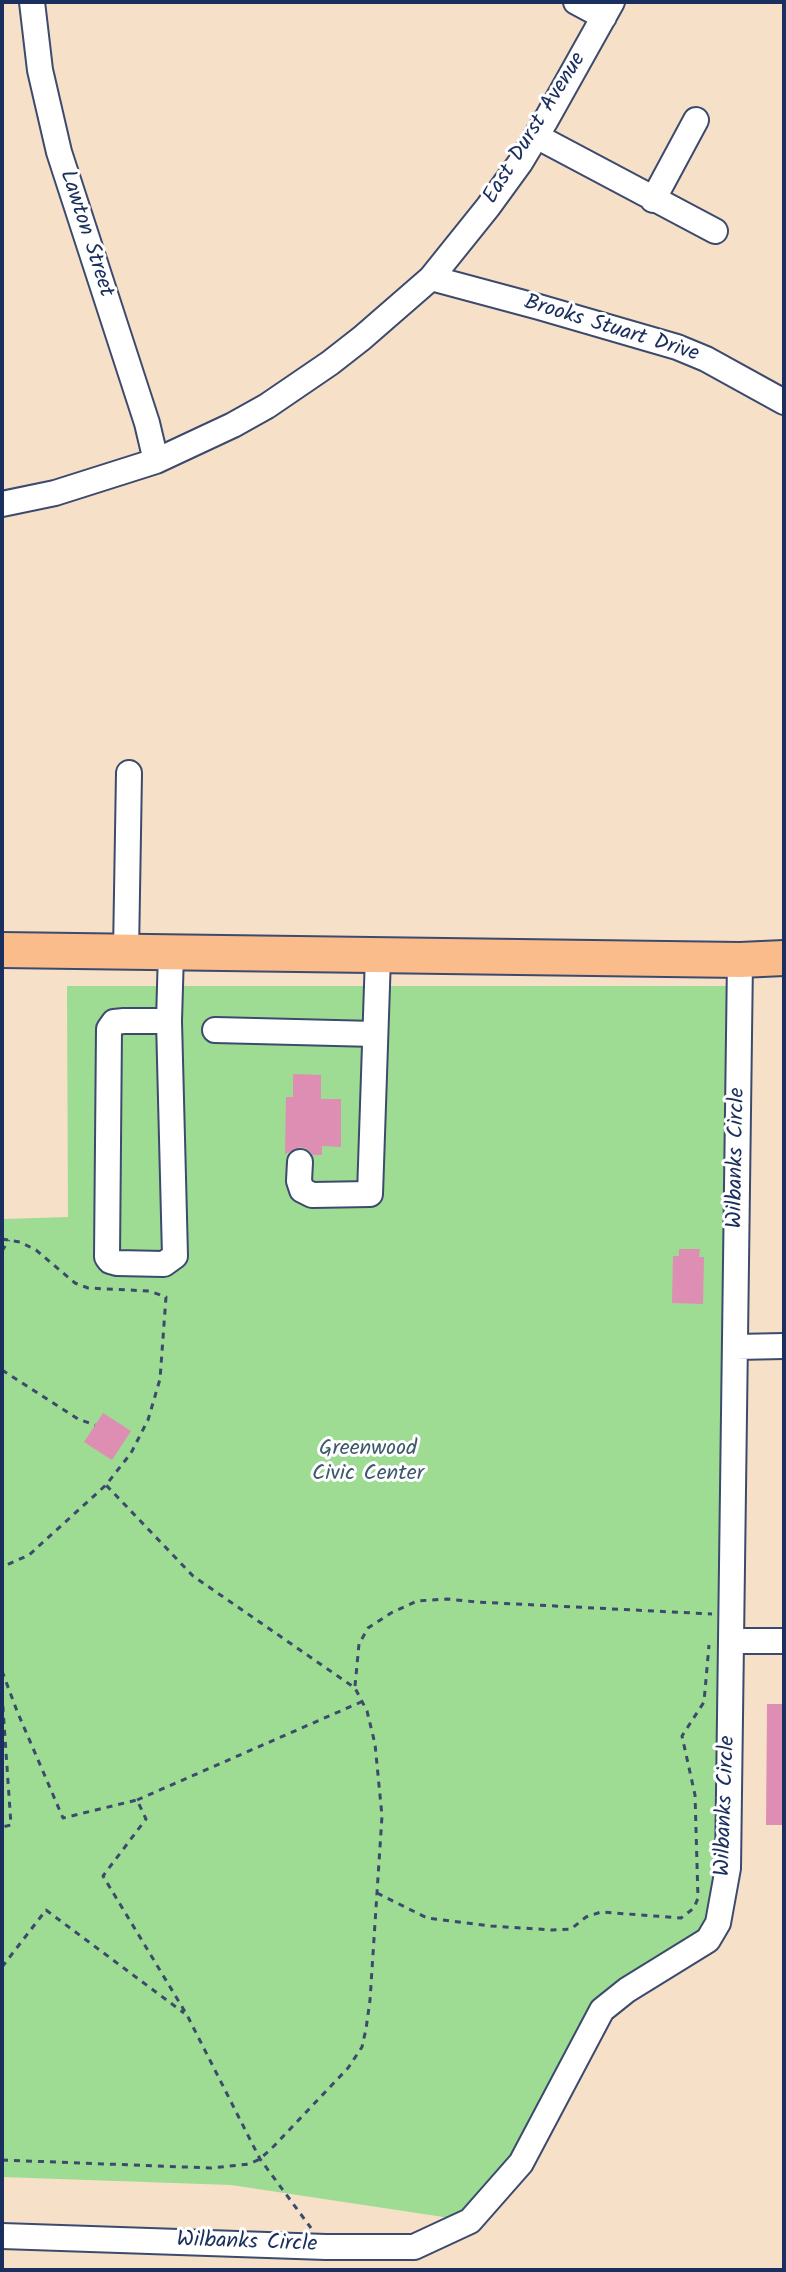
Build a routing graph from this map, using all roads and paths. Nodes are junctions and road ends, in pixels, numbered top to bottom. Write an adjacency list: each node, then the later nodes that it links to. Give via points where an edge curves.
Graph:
1 (32, 2): 10 (street, Lawton Street, via 40,70 59,152)
2 (576, 2): 3 (street)
3 (608, 9): 5 (street, East Durst Avenue)
4 (696, 120): 6 (street)
5 (536, 136): 6 (street); 8 (street, East Durst Avenue)
6 (653, 200): 7 (street)
7 (715, 231)
8 (431, 278): 9 (street, Brooks Stuart Drive, via 677,347); 10 (street, East Durst Avenue, via 299,385 233,425)
9 (784, 402)
10 (156, 461): 11 (street, East Durst Avenue)
11 (2, 504)
12 (129, 773): 14 (street)
13 (2, 950): 14 (highway)
14 (126, 952): 15 (highway)
15 (171, 952): 16 (highway); 19 (street)
16 (378, 956): 18 (highway); 21 (street)
17 (784, 958): 18 (highway)
18 (740, 960): 27 (street, Wilbanks Circle)
19 (169, 1021): 19 (street, via 114,1022 109,1029 107,1257 117,1263 164,1264 175,1256)
20 (215, 1030): 21 (street)
21 (375, 1034): 22 (street, via 370,1194 312,1195 302,1190)
22 (300, 1162)
23 (2, 1239): 24 (path)
24 (9, 1240): 25 (path); 30 (path, via 36,1250 88,1288 149,1291 166,1297 160,1379 148,1420)
25 (2, 1251)
26 (784, 1346): 27 (street)
27 (736, 1347): 34 (street, Wilbanks Circle)
28 (2, 1370): 29 (path)
29 (95, 1425)
30 (106, 1485): 31 (path, via 29,1555); 36 (path, via 193,1576)
31 (2, 1567)
32 (712, 1613): 36 (path, via 417,1601 368,1628 359,1644)
33 (784, 1641): 34 (street)
34 (720, 1642): 41 (path, via 704,1702 682,1736 695,1795 698,1898 681,1918 601,1912 571,1929 491,1926 427,1918); 47 (street, Wilbanks Circle, via 728,1868 718,1923 708,1940 602,2010 521,2163 470,2221 414,2247)
35 (2, 1671): 39 (path, via 63,1818)
36 (355, 1688): 38 (path)
37 (2, 1694): 40 (path, via 11,1825)
38 (362, 1702): 39 (path); 41 (path, via 375,1744 382,1816)
39 (137, 1800): 43 (path, via 146,1819 103,1876)
40 (2, 1827)
41 (377, 1893): 44 (path, via 362,2047)
42 (2, 1967): 43 (path, via 46,1910)
43 (187, 2015): 44 (path)
44 (260, 2159): 45 (path, via 211,2168); 47 (path)
45 (2, 2160)
46 (2, 2236): 47 (street, Wilbanks Circle)
47 (326, 2247)

